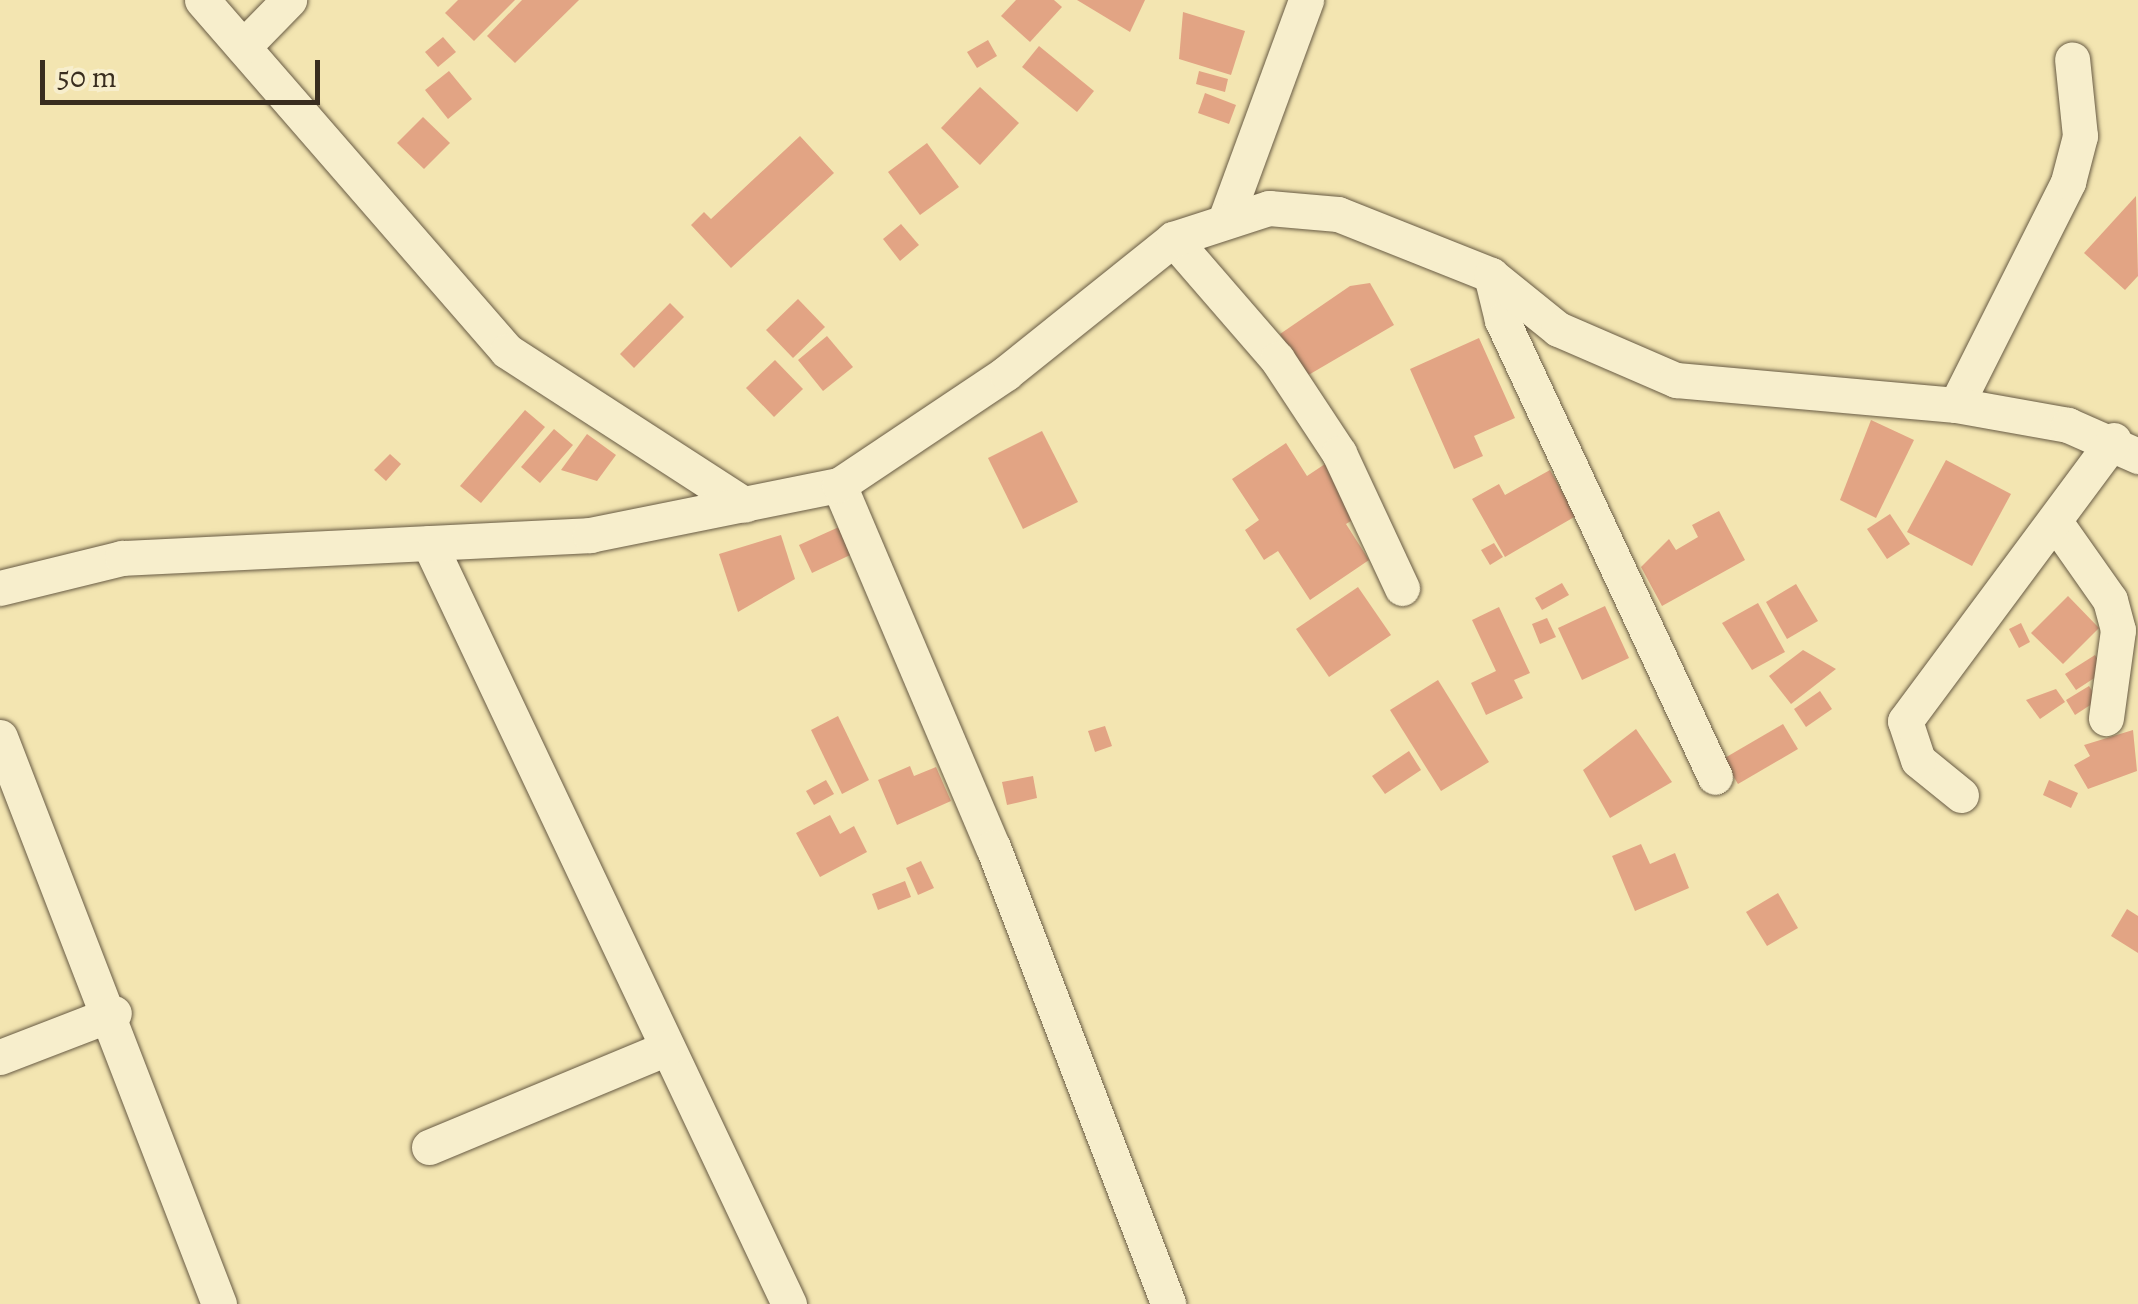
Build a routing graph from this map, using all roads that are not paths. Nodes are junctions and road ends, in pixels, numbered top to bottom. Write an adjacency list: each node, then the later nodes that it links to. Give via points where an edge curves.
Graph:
1 (202, 0): 4 (street)
2 (289, 0): 4 (street)
3 (1306, 0): 6 (street)
4 (243, 47): 12 (street, via 507,351)
5 (2072, 58): 9 (street, via 2080,136 2068,182)
6 (1227, 215): 7 (street); 8 (street, via 1338,214)
7 (1173, 239): 11 (street, via 1006,373); 16 (street, via 1318,422)
8 (1491, 275): 9 (street, via 1558,329 1676,380); 19 (street, via 1502,320)
9 (1956, 405): 10 (street)
10 (2126, 448): 13 (street)
11 (840, 485): 12 (street); 27 (street, via 993,848)
12 (745, 505): 14 (street, via 590,536)
13 (2058, 526): 17 (street, via 2110,600 2118,630); 20 (street, via 1905,721 1918,760)
14 (429, 544): 15 (street, via 122,558); 22 (street)
15 (0, 588)
16 (1402, 588)
17 (2106, 718)
18 (0, 738): 21 (street)
19 (1716, 777)
20 (1960, 795)
21 (114, 1013): 23 (street); 25 (street, via 166,1184)
22 (667, 1048): 24 (street); 26 (street)
23 (0, 1058)
24 (429, 1147)
25 (219, 1304)
26 (788, 1304)
27 (1168, 1304)

